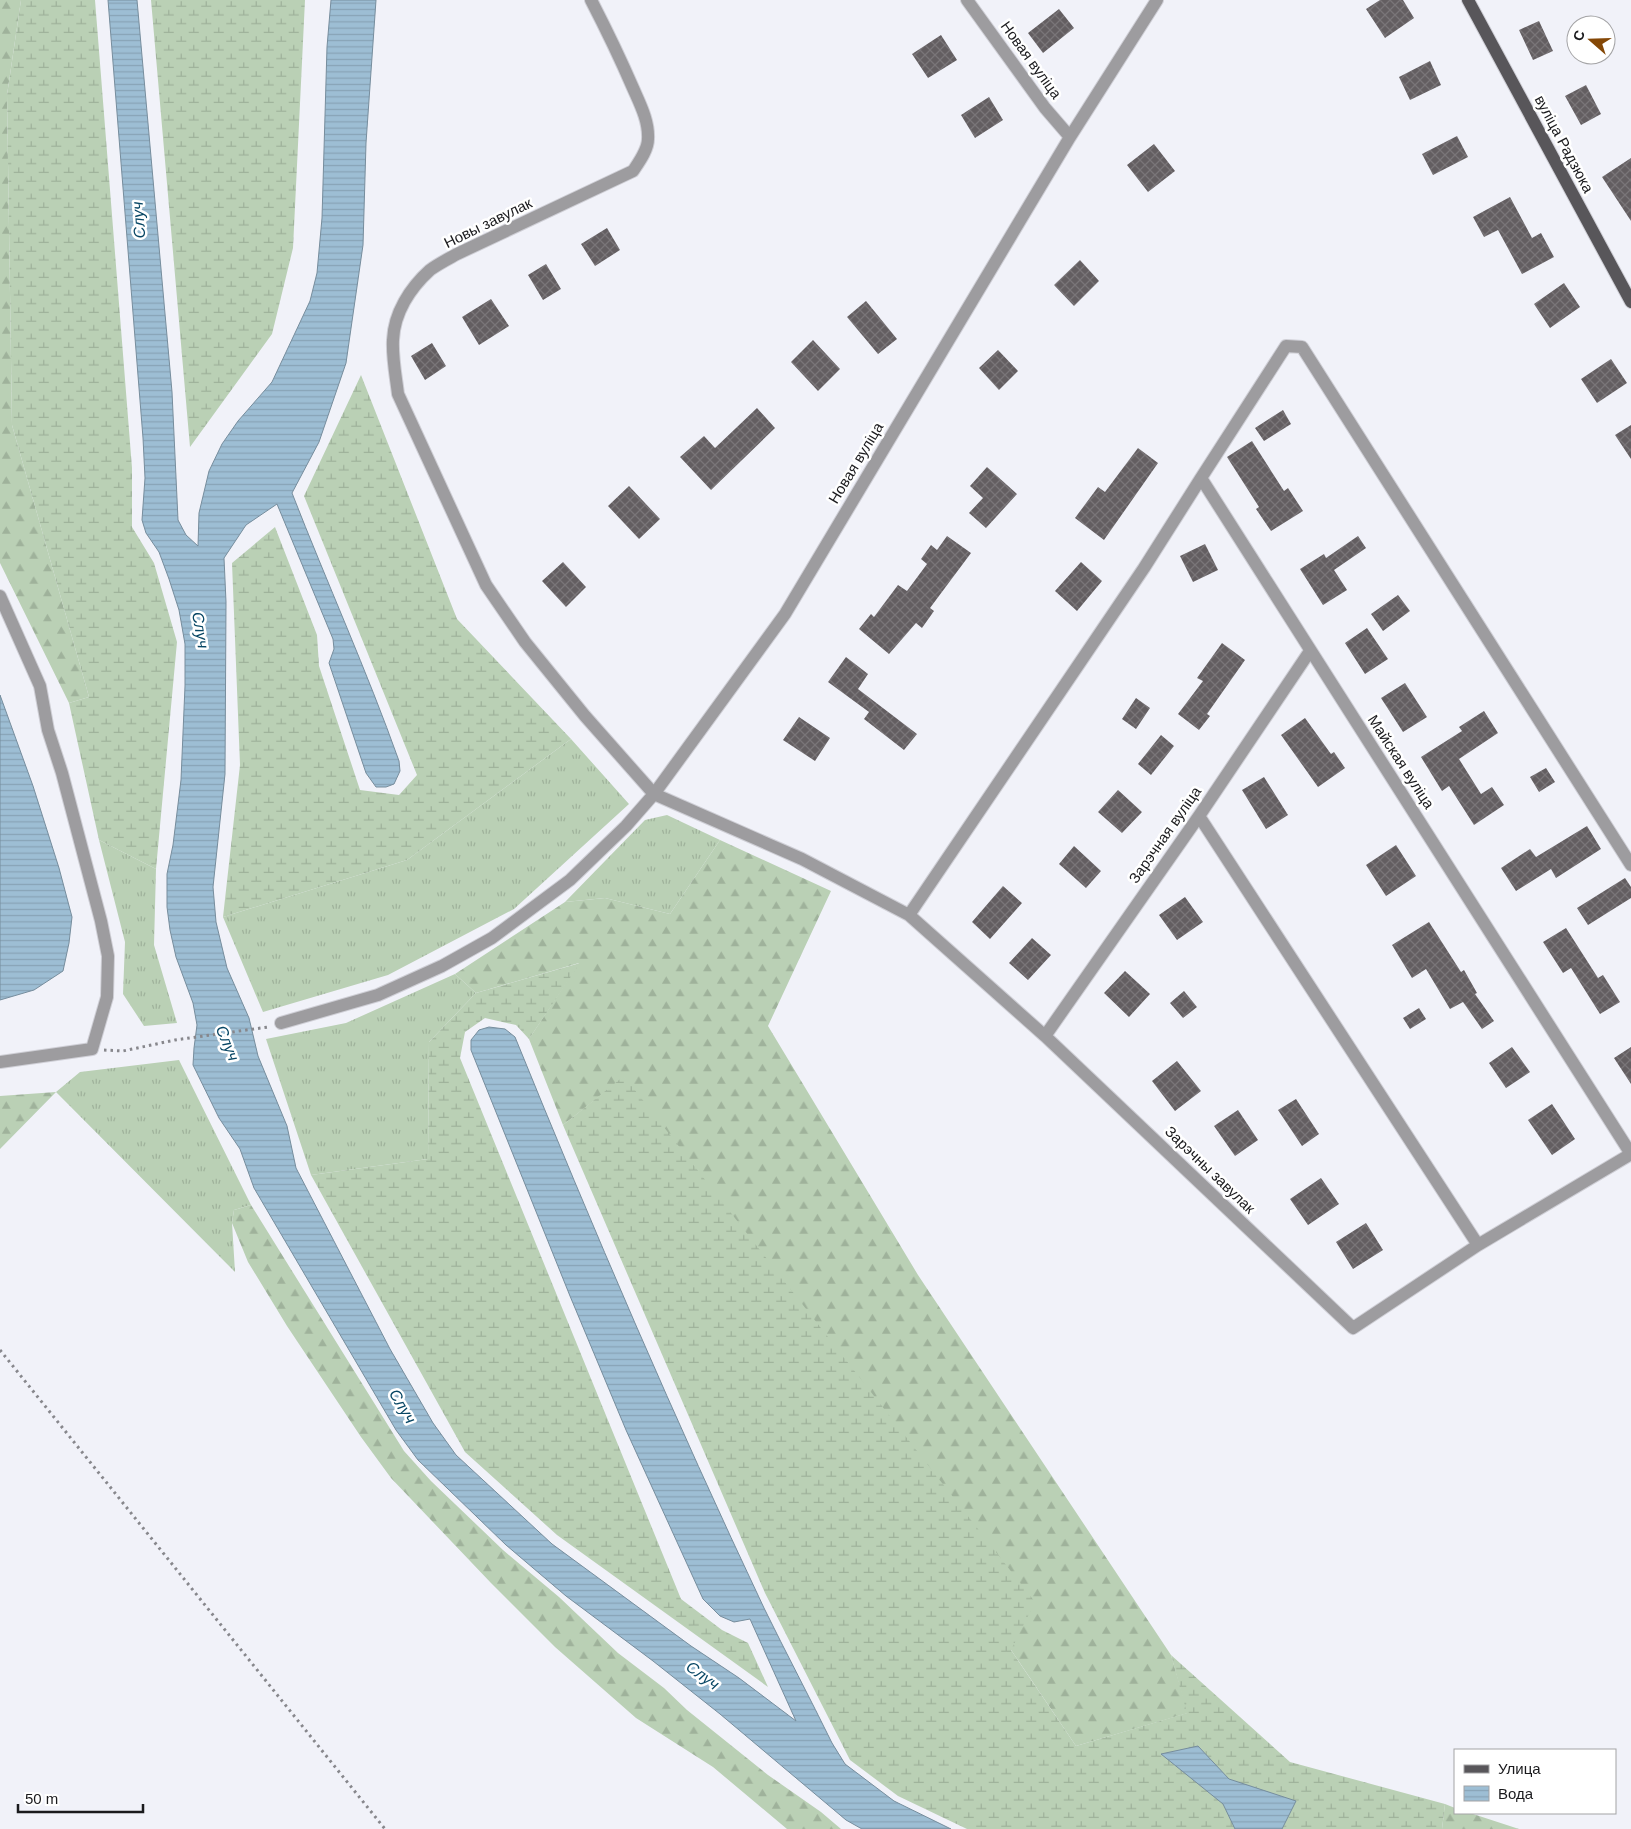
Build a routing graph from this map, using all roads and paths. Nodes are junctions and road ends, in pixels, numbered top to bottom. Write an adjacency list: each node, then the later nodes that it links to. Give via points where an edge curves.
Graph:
1 (591, 0): 10 (street, Новы завулак, via 616,48 648,126 648,142 642,156 633,171 457,254 432,269 416,285 397,317 393,339 394,362 398,394 486,584 531,650)
2 (967, 0): 5 (street, Новая вуліца, via 1045,108)
3 (1157, 0): 5 (street, Новая вуліца)
4 (1468, 0): 6 (main road, вуліца Радзюка)
5 (1070, 137): 10 (street, Новая вуліца, via 785,614)
6 (1631, 302)
7 (1201, 478): 9 (street, Майская вуліца); 12 (street, via 1286,346 1302,347); 13 (street)
8 (0, 596): 17 (street, via 40,686 48,730 101,921 108,956 107,997)
9 (1310, 651): 11 (street, Зарэчная вуліца); 19 (street, Майская вуліца)
10 (654, 794): 13 (street, Зарэчны завулак, via 802,859); 14 (street, Новая вуліца, via 570,880 492,938 442,966 378,995)
11 (1199, 816): 16 (street, Зарэчная вуліца); 20 (street)
12 (1631, 865)
13 (909, 916): 16 (street, Зарэчны завулак)
14 (281, 1023)
15 (262, 1029): 17 (path, via 175,1040 123,1051)
16 (1045, 1036): 20 (street, Зарэчны завулак, via 1353,1328)
17 (92, 1049): 18 (street)
18 (0, 1062)
19 (1631, 1154): 20 (street)
20 (1478, 1245)
21 (0, 1350): 22 (path)
22 (385, 1829)

